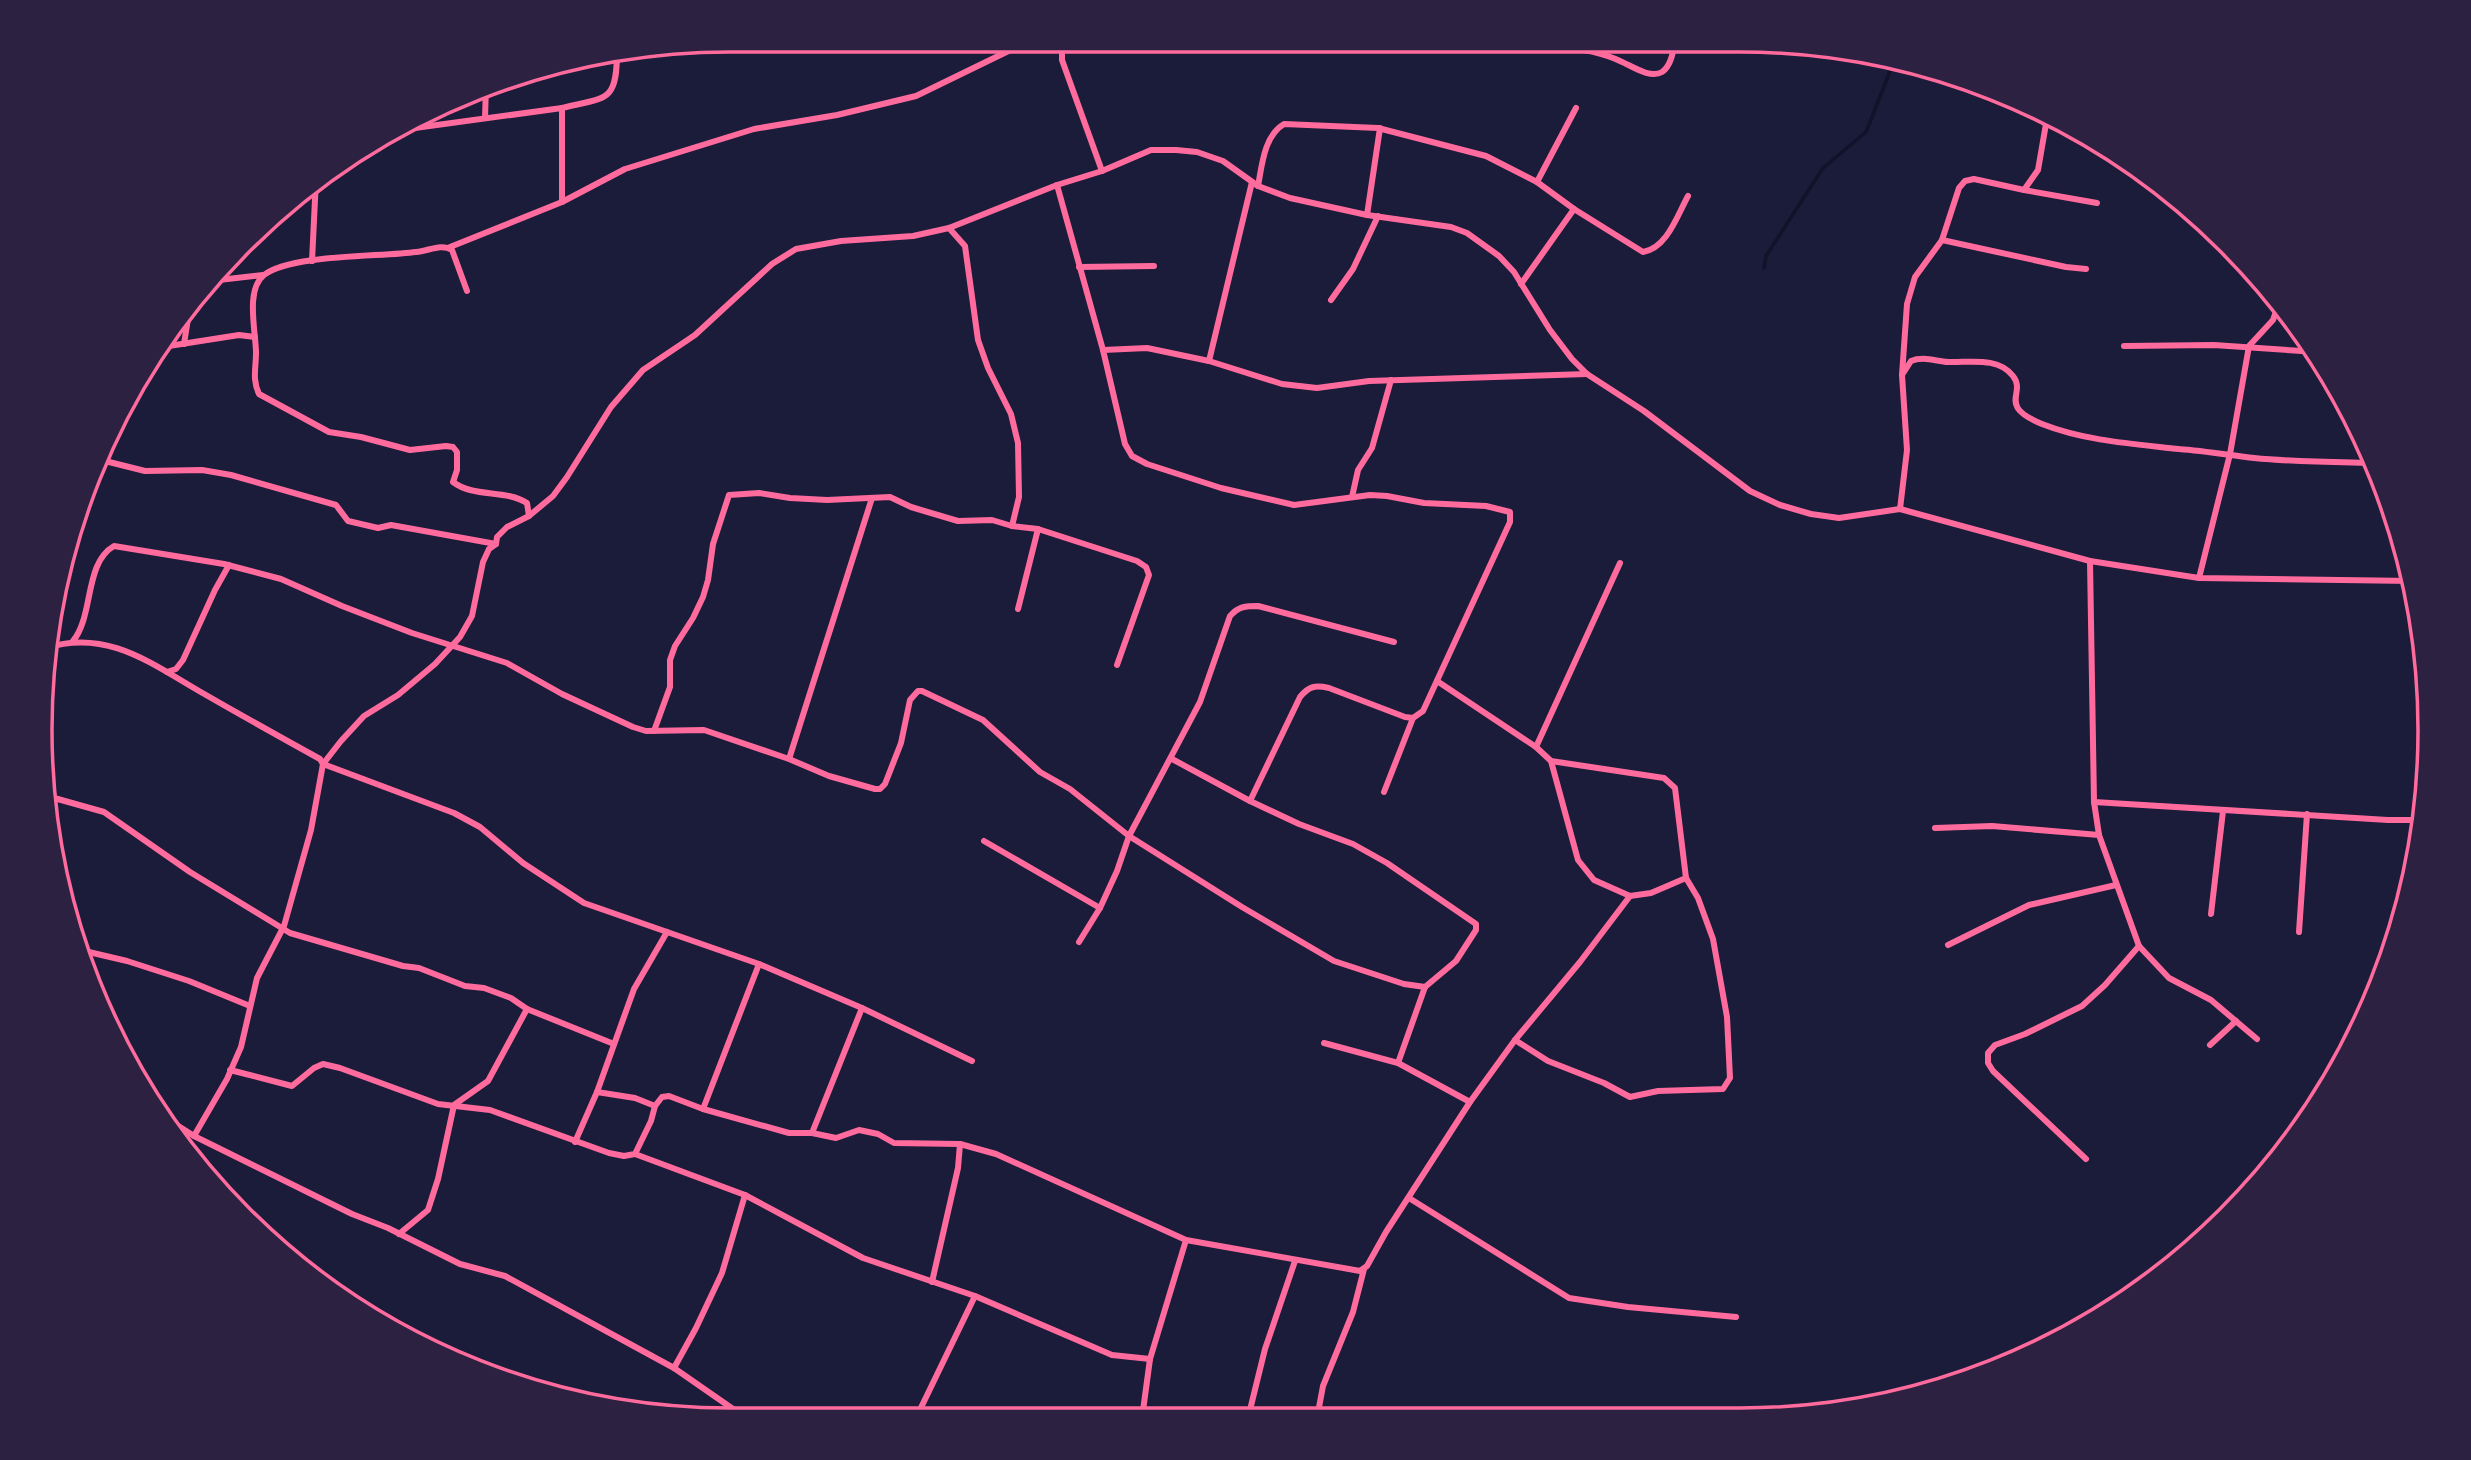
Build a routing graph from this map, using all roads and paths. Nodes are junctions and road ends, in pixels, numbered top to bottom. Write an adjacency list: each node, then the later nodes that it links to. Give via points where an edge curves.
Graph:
1 (1006, 52): 20 (street, via 915,96 754,128 625,169)
2 (1063, 52): 13 (street)
3 (1603, 52): 4 (street, via 1657,74 1665,71)
4 (1672, 52)
5 (617, 63): 7 (street, via 613,90 605,97)
6 (486, 98): 9 (street)
7 (562, 108): 9 (street); 20 (street)
8 (1576, 108): 14 (street)
9 (485, 118): 11 (street)
10 (2046, 125): 17 (street, via 2038,170)
11 (421, 127)
12 (1380, 128): 14 (street, via 1486,156); 15 (street, via 1284,124 1269,140); 23 (street)
13 (1102, 171): 15 (street, via 1152,150 1176,150 1223,161); 16 (street)
14 (1537, 182): 22 (street)
15 (1255, 184): 23 (street, via 1290,198); 46 (street)
16 (1057, 185): 25 (street); 30 (street)
17 (2024, 190): 21 (street); 26 (street, via 1965,181)
18 (315, 195): 28 (street)
19 (1688, 196): 22 (street, via 1662,240 1643,252)
20 (562, 202): 27 (street)
21 (2097, 203)
22 (1574, 209): 34 (street)
23 (1367, 215): 24 (street)
24 (1377, 216): 34 (street, via 1467,233 1499,256); 36 (street, via 1353,269)
25 (949, 228): 56 (street, via 814,245 796,249 772,264 695,335 643,370 611,407 553,496); 57 (street, via 965,246 978,340 1011,414 1018,443 1019,497)
26 (1942, 240): 31 (street); 48 (street, via 1921,265 1909,292)
27 (450, 247): 28 (street); 35 (street)
28 (312, 261): 32 (street)
29 (1154, 266): 30 (street)
30 (1080, 267): 44 (street)
31 (2086, 269)
32 (263, 275): 33 (street); 39 (street, via 253,308)
33 (224, 279)
34 (1521, 284): 47 (street, via 1557,340)
35 (467, 291)
36 (1331, 300)
37 (2275, 314): 43 (street)
38 (187, 327): 40 (street)
39 (255, 337): 40 (street, via 239,335); 56 (street, via 253,379 258,394 329,432 410,450 453,447 457,452 453,482 520,499 527,503)
40 (184, 344): 41 (street)
41 (173, 346)
42 (2124, 346): 43 (street)
43 (2249, 346): 45 (street); 50 (street)
44 (1103, 350): 46 (street, via 1147,348); 53 (street, via 1125,444 1132,456 1221,488 1294,505)
45 (2302, 351)
46 (1209, 361): 49 (street, via 1282,384 1317,388)
47 (1587, 374): 49 (street); 55 (street, via 1750,491 1780,505 1839,518)
48 (1902, 376): 50 (street, via 1916,359 1985,361 2014,376 2017,408 2044,425 2127,444); 55 (street, via 1907,450)
49 (1391, 380): 53 (street)
50 (2230, 454): 52 (street); 63 (street)
51 (108, 462): 59 (street, via 145,471 201,470 231,475 336,505 348,521)
52 (2363, 462)
53 (1352, 497): 72 (street, via 1394,496 1510,512 1510,522)
54 (872, 498): 57 (street, via 890,497 958,521 992,520); 74 (street, via 729,495 703,597 670,660 670,687); 77 (street)
55 (1900, 509): 60 (street)
56 (529, 516): 59 (street, via 508,527)
57 (1012, 526): 58 (street)
58 (1038, 528): 65 (street); 70 (street, via 1146,567 1149,575)
59 (496, 544): 69 (street, via 484,562 467,628)
60 (2090, 561): 63 (street); 83 (street)
61 (1620, 563): 75 (street)
62 (229, 565): 66 (street, via 114,545 98,565 82,627); 69 (street, via 281,579 341,606); 71 (street, via 183,660)
63 (2199, 578): 64 (street)
64 (2401, 581)
65 (1018, 609)
66 (73, 641): 68 (street); 71 (street, via 138,655)
67 (1394, 642): 76 (street, via 1258,606 1235,610 1200,702)
68 (58, 645)
69 (453, 645): 74 (street, via 507,663 633,727); 79 (street, via 398,695 364,716)
70 (1117, 665)
71 (167, 672): 79 (street)
72 (1437, 681): 73 (street, via 1423,711); 75 (street)
73 (1413, 718): 80 (street); 82 (street, via 1329,688 1316,685 1307,689)
74 (654, 731): 77 (street, via 704,730)
75 (1536, 747): 78 (street)
76 (1172, 758): 82 (street); 89 (street)
77 (789, 759): 89 (street, via 829,776 880,789 898,753 910,700 922,691 984,720 1040,772)
78 (1551, 761): 91 (street, via 1670,782 1675,788); 93 (street, via 1577,860 1594,880)
79 (323, 764): 96 (street, via 311,830); 97 (street, via 454,813 584,903)
80 (1384, 792)
81 (56, 799): 96 (street, via 104,812)
82 (1250, 801): 104 (street, via 1376,856 1476,924 1456,961)
83 (2094, 802): 84 (street); 88 (street)
84 (2223, 811): 85 (street); 95 (street)
85 (2307, 814): 86 (street); 98 (street)
86 (2413, 820)
87 (1935, 828): 88 (street, via 1992,826)
88 (2099, 835): 92 (street)
89 (1129, 836): 94 (street); 104 (street, via 1334,961)
90 (984, 841): 94 (street)
91 (1686, 878): 93 (street, via 1651,893); 110 (street, via 1713,939 1727,1017 1728,1085 1716,1090 1658,1091 1630,1097 1549,1061)
92 (2116, 885): 100 (street, via 2029,905); 101 (street)
93 (1630, 896): 110 (street)
94 (1100, 908): 99 (street)
95 (2211, 914)
96 (282, 929): 105 (street, via 257,978); 107 (street, via 484,988)
97 (667, 932): 103 (street); 112 (street, via 634,989)
98 (2299, 932)
99 (1079, 942)
100 (1948, 945)
101 (2139, 946): 108 (street, via 2169,978 2211,1000); 128 (street, via 2082,1006 1995,1045 1989,1053 1993,1071)
102 (90, 952): 105 (street, via 188,981)
103 (759, 964): 106 (street); 121 (street)
104 (1425, 987): 115 (street)
105 (250, 1006): 116 (street, via 241,1047)
106 (862, 1008): 114 (street); 123 (street)
107 (527, 1009): 112 (street); 119 (street, via 488,1081)
108 (2236, 1021): 109 (street); 113 (street)
109 (2257, 1039)
110 (1515, 1040): 118 (street)
111 (1324, 1043): 115 (street)
112 (614, 1044): 117 (street)
113 (2210, 1045)
114 (972, 1061)
115 (1398, 1063): 118 (street)
116 (230, 1070): 119 (street, via 292,1086 323,1065 438,1104); 124 (street)
117 (597, 1092): 120 (street); 125 (street)
118 (1470, 1102): 130 (street)
119 (454, 1105): 125 (street, via 490,1110); 131 (street, via 428,1210)
120 (655, 1106): 121 (street, via 669,1096); 127 (street)
121 (703, 1110): 123 (street, via 789,1133)
122 (184, 1130): 124 (street)
123 (812, 1133): 126 (street, via 836,1138 859,1130 894,1143)
124 (194, 1136): 131 (street)
125 (575, 1142): 127 (street, via 624,1156)
126 (960, 1144): 132 (street, via 996,1154); 135 (street)
127 (635, 1154): 129 (street)
128 (2086, 1159)
129 (746, 1195): 135 (street, via 863,1258); 139 (street, via 722,1273)
130 (1409, 1198): 134 (street); 137 (street, via 1569,1298)
131 (399, 1234): 139 (street, via 460,1264 505,1276)
132 (1186, 1240): 133 (street); 138 (street)
133 (1295, 1261): 134 (street, via 1350,1271); 143 (street)
134 (1364, 1269): 144 (street)
135 (932, 1282): 136 (street)
136 (975, 1296): 138 (street, via 1112,1355); 141 (street)
137 (1736, 1317)
138 (1150, 1359): 142 (street)
139 (674, 1368): 140 (street)
140 (732, 1408)
141 (921, 1408)
142 (1143, 1408)
143 (1250, 1408)
144 (1319, 1408)

